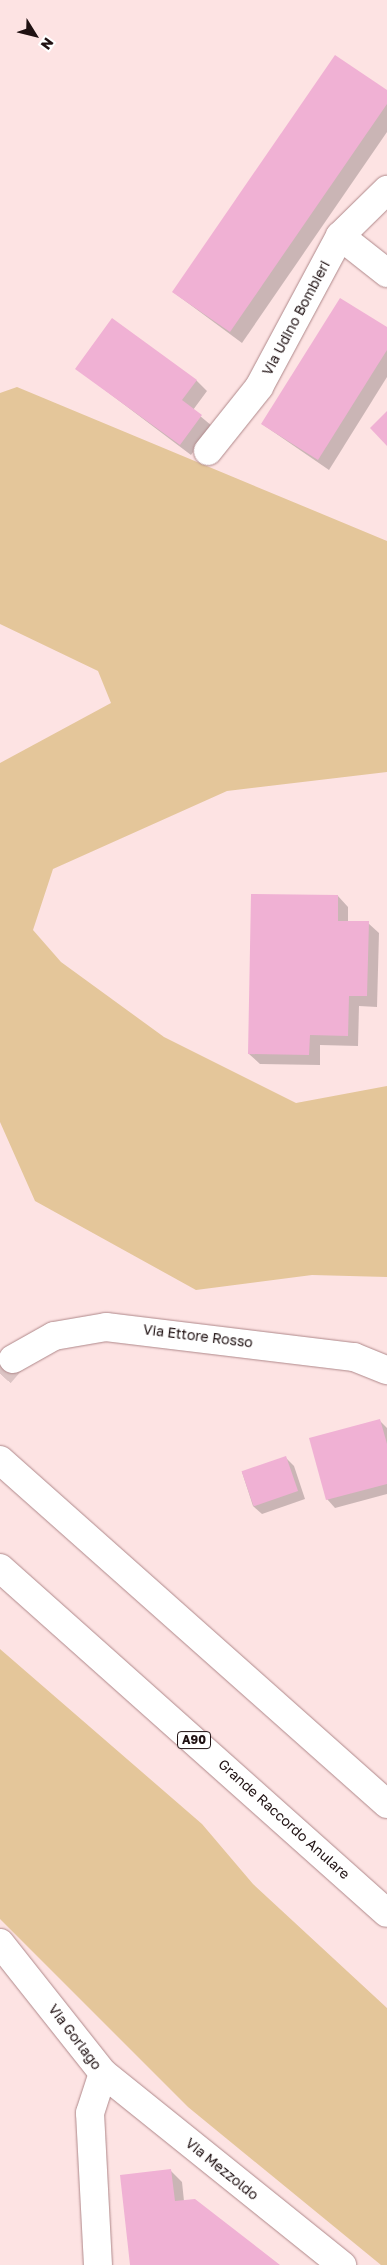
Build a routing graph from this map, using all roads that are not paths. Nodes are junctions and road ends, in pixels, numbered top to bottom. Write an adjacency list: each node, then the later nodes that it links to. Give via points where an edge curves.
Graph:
1 (387, 190): 2 (main road, Via Udino Bombieri)
2 (340, 236): 3 (main road); 4 (main road, Via Udino Bombieri, via 259,387)
3 (387, 273)
4 (208, 451)
5 (13, 1359): 6 (main road, Via Ettore Rosso, via 54,1336 106,1327 354,1356)
6 (387, 1370)
7 (0, 1460): 9 (main road)
8 (0, 1568): 10 (main road, Grande Raccordo Anulare / A90)
9 (387, 1804)
10 (387, 1912)
11 (0, 1943): 12 (main road, Via Gorlago)
12 (103, 2073): 13 (main road, Via Gorlago, via 90,2113); 14 (main road, Via Mezzoldo)
13 (98, 2265)
14 (342, 2265)

